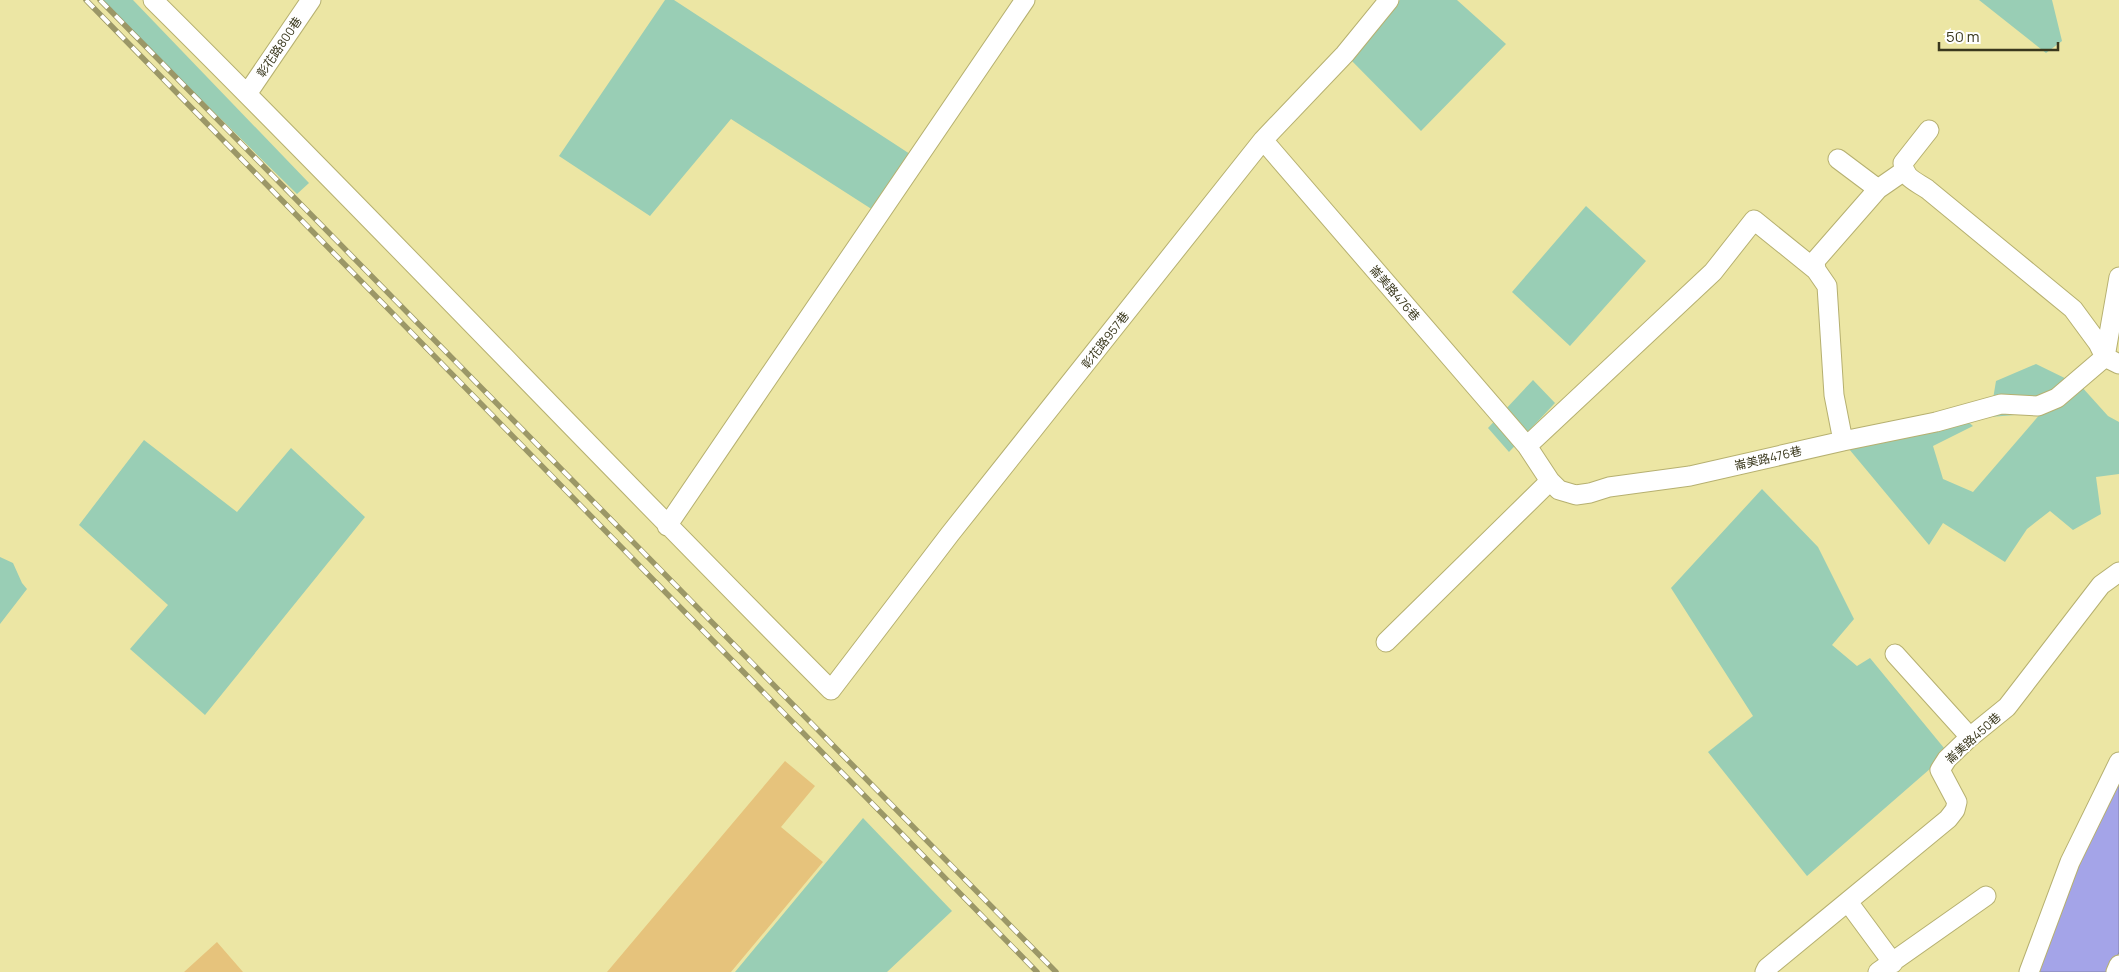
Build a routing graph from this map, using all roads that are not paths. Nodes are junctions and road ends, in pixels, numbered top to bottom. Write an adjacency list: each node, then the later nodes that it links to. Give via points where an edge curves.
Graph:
1 (153, 0): 5 (street)
2 (311, 0): 5 (street, 彰花路800巷)
3 (1025, 0): 17 (street)
4 (1389, 0): 7 (street, 彰花路957巷, via 1345,54)
5 (247, 94): 17 (street)
6 (1929, 130): 9 (street, via 1903,162)
7 (1263, 140): 15 (street, 崙美路476巷); 17 (street, 彰花路957巷, via 950,534 831,690)
8 (1838, 159): 10 (street)
9 (1904, 171): 10 (street); 13 (street, via 2073,309)
10 (1878, 189): 11 (street, via 1814,261)
11 (1816, 270): 14 (street, via 1827,286 1834,395); 15 (street, via 1754,220 1714,272)
12 (2119, 277): 13 (street)
13 (2112, 360): 14 (street, 崙美路476巷, via 2058,398 2038,406 2001,404 1936,422)
14 (1842, 440): 16 (street, 崙美路476巷, via 1690,476 1576,495 1559,490)
15 (1527, 446): 16 (street, 崙美路476巷)
16 (1550, 481): 19 (street)
17 (667, 526)
18 (2119, 572): 21 (street, 崙美路450巷, via 2101,586 2007,707)
19 (1386, 642)
20 (1895, 654): 21 (street)
21 (1970, 737): 24 (street, 崙美路450巷, via 1940,770 1957,802 1955,810)
22 (2119, 762): 28 (street, via 2070,862)
23 (1986, 896): 26 (street)
24 (1848, 902): 26 (street); 27 (street, 崙美路450巷)
25 (2119, 966): 29 (street)
26 (1885, 967)
27 (1764, 972)
28 (2029, 972)
29 (2116, 972)

